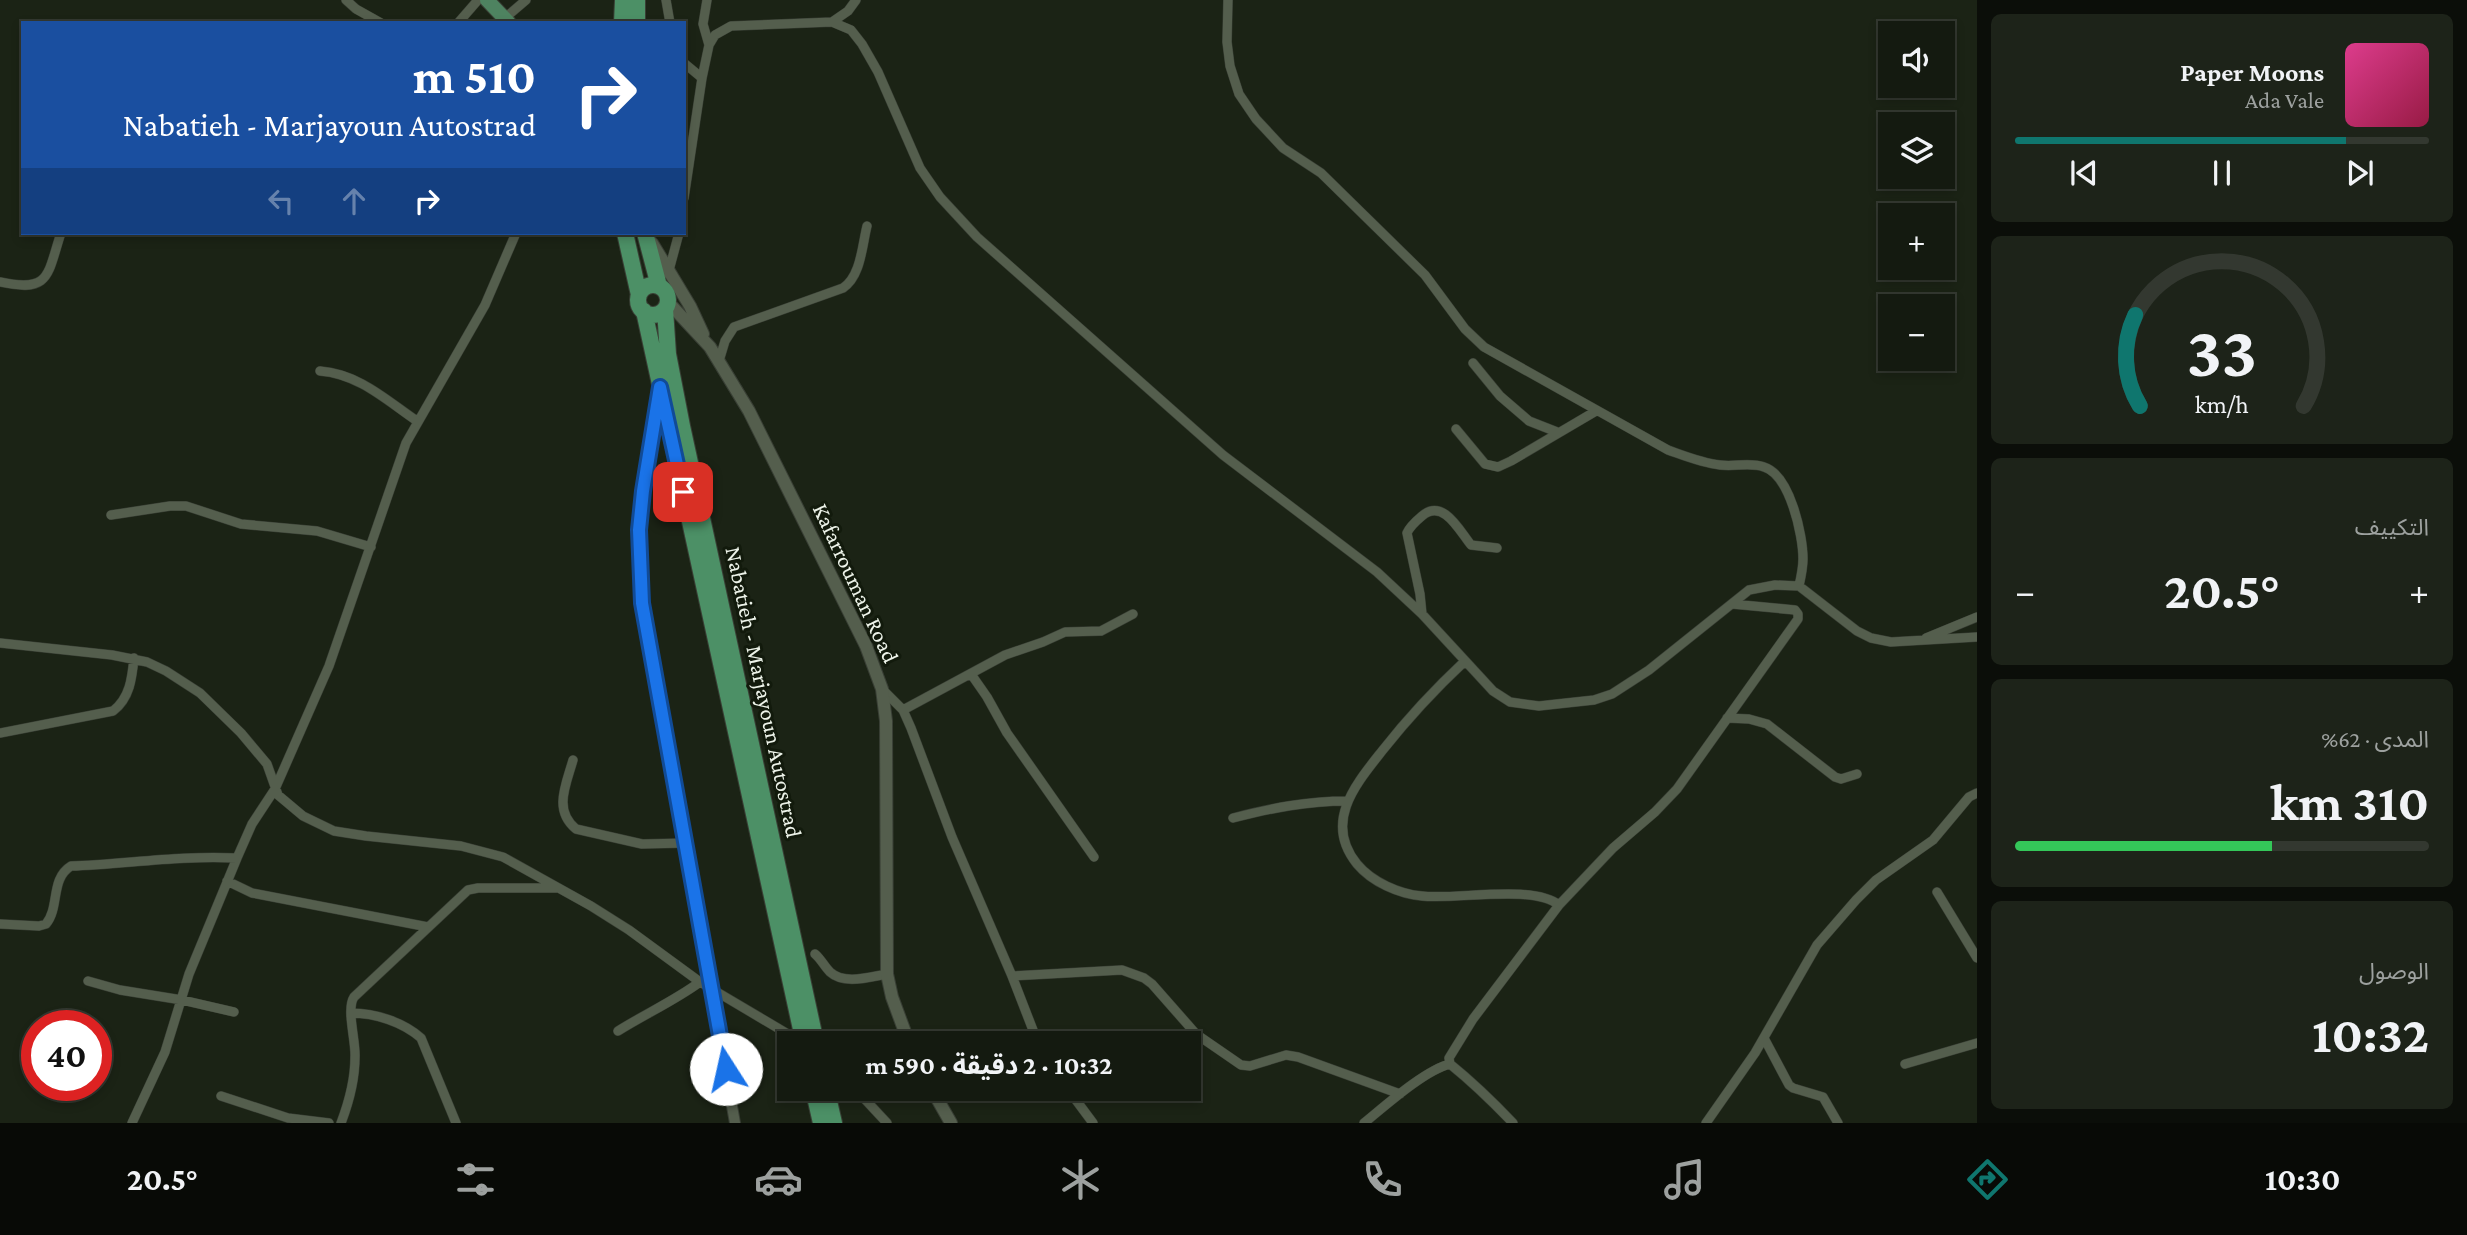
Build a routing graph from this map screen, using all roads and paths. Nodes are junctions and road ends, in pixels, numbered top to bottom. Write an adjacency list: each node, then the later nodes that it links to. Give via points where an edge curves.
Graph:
1 (346, 0): 12 (street)
2 (478, 0): 13 (street)
3 (487, 0): 11 (main road)
4 (526, 0): 11 (street)
5 (624, 0): 14 (highway)
6 (637, 0): 15 (highway)
7 (666, 0): 16 (street)
8 (707, 0): 18 (street, via 703,24)
9 (856, 0): 17 (street)
10 (1228, 0): 39 (street, via 1230,66 1239,94 1267,131 1283,148 1321,173 1425,275 1484,347)
11 (507, 20)
12 (377, 21)
13 (459, 21)
14 (622, 21)
15 (637, 21)
16 (670, 21)
17 (832, 22): 18 (street, via 731,26 715,35); 49 (street, via 851,30 862,44 920,168 977,237 1204,439 1358,555)
18 (709, 45): 20 (street)
19 (686, 65): 20 (street)
20 (702, 78): 21 (street)
21 (686, 185)
22 (867, 226): 35 (street, via 850,284 734,327)
23 (60, 235): 30 (street, via 41,282 30,286)
24 (515, 235): 40 (street, via 485,306)
25 (625, 235): 31 (highway)
26 (646, 235): 29 (main road)
27 (646, 235): 32 (highway, Nabatieh - Marjayoun Autostrad)
28 (678, 235): 29 (street)
29 (669, 273): 32 (street); 34 (main road)
30 (0, 282)
31 (639, 295): 32 (highway, via 645,288); 33 (highway, Nabatieh - Marjayoun Autostrad)
32 (663, 296): 33 (highway, via 652,314); 34 (main road, Kafarrouman Road); 89 (highway, Nabatieh - Marjayoun Autostrad, via 682,426)
33 (644, 311): 38 (highway, Nabatieh - Marjayoun Autostrad)
34 (710, 347): 35 (main road, Kafarrouman Road)
35 (719, 361): 57 (main road, Kafarrouman Road, via 749,411 856,625)
36 (1473, 363): 42 (street, via 1529,421)
37 (320, 371): 40 (street, via 352,378)
38 (660, 387): 67 (street, via 643,491 642,603); 88 (highway, Nabatieh - Marjayoun Autostrad)
39 (1596, 411): 42 (street); 46 (street, via 1693,459 1767,467 1784,485 1794,509 1803,558)
40 (417, 421): 44 (street)
41 (1456, 429): 42 (street, via 1485,464 1498,467)
42 (1557, 432)
43 (111, 515): 44 (street, via 186,506 241,524 317,531)
44 (370, 547): 63 (street, via 329,666)
45 (1497, 548): 49 (street, via 1471,545 1439,510 1430,510 1418,519 1408,533)
46 (1800, 586): 47 (street, via 1760,587); 52 (street, via 1871,638)
47 (1732, 604): 55 (street, via 1634,681 1594,700 1539,706 1510,702); 59 (street, via 1795,610 1798,619)
48 (1133, 614): 56 (street, via 1101,631 1059,634)
49 (1422, 614): 55 (street)
50 (1977, 617): 52 (street)
51 (1977, 637): 52 (street)
52 (1917, 642)
53 (0, 643): 54 (street)
54 (134, 658): 60 (street, via 131,684 113,711); 63 (street, via 166,671 210,702 263,758)
55 (1465, 661): 65 (street, via 1403,723)
56 (971, 674): 58 (street); 68 (street)
57 (882, 689): 58 (street); 78 (main road, Kafarrouman Road)
58 (903, 710): 79 (street)
59 (1727, 718): 62 (street, via 1767,724 1835,778); 73 (street, via 1667,801 1613,848)
60 (0, 733)
61 (573, 760): 67 (street, via 563,811 576,829 642,844)
62 (1857, 774)
63 (275, 789): 69 (street); 71 (street, via 303,816 334,831 476,849 503,857)
64 (1977, 793): 92 (street, via 1933,840 1856,900 1817,945)
65 (1347, 801): 66 (street, via 1284,805); 73 (street, via 1343,827 1349,854 1361,869 1398,892 1535,895)
66 (1233, 818)
67 (686, 843): 82 (street)
68 (1094, 857)
69 (236, 858): 70 (street); 74 (street, via 71,866 60,877 46,924)
70 (227, 881): 75 (street, via 252,893); 83 (street)
71 (558, 888): 75 (street, via 468,890); 81 (street, via 629,930)
72 (1937, 892): 77 (street)
73 (1559, 905): 94 (street, via 1473,1019 1449,1058)
74 (0, 924)
75 (428, 927): 85 (street, via 354,997)
76 (815, 954): 78 (street, via 828,971 842,979)
77 (1977, 958)
78 (887, 974): 90 (main road, Kafarrouman Road)
79 (1012, 976): 91 (street); 96 (street, via 1130,972 1152,984 1196,1034 1241,1065 1286,1055 1298,1057)
80 (88, 981): 83 (street)
81 (699, 982): 82 (street); 86 (street)
82 (712, 988): 87 (street); 107 (street)
83 (182, 1000): 84 (street); 103 (street, via 165,1052)
84 (234, 1012)
85 (351, 1013): 105 (street, via 355,1068); 106 (street, via 391,1021 421,1038)
86 (618, 1031)
87 (781, 1031)
88 (800, 1031)
89 (813, 1031)
90 (905, 1031)
91 (1033, 1031)
92 (1764, 1038): 115 (street); 116 (street, via 1789,1085 1823,1097)
93 (1977, 1043): 95 (street)
94 (1450, 1064): 96 (street); 114 (street)
95 (1905, 1064)
96 (1400, 1094): 113 (street)
97 (221, 1096): 104 (street, via 288,1118)
98 (816, 1101): 108 (highway)
99 (829, 1101): 109 (highway)
100 (865, 1101): 110 (street)
101 (939, 1101): 111 (main road)
102 (1077, 1101): 112 (street)
103 (132, 1123)
104 (329, 1123)
105 (341, 1123)
106 (456, 1123)
107 (735, 1123)
108 (821, 1123)
109 (834, 1123)
110 (887, 1123)
111 (951, 1123)
112 (1093, 1123)
113 (1364, 1123)
114 (1513, 1123)
115 (1706, 1123)
116 (1838, 1123)

